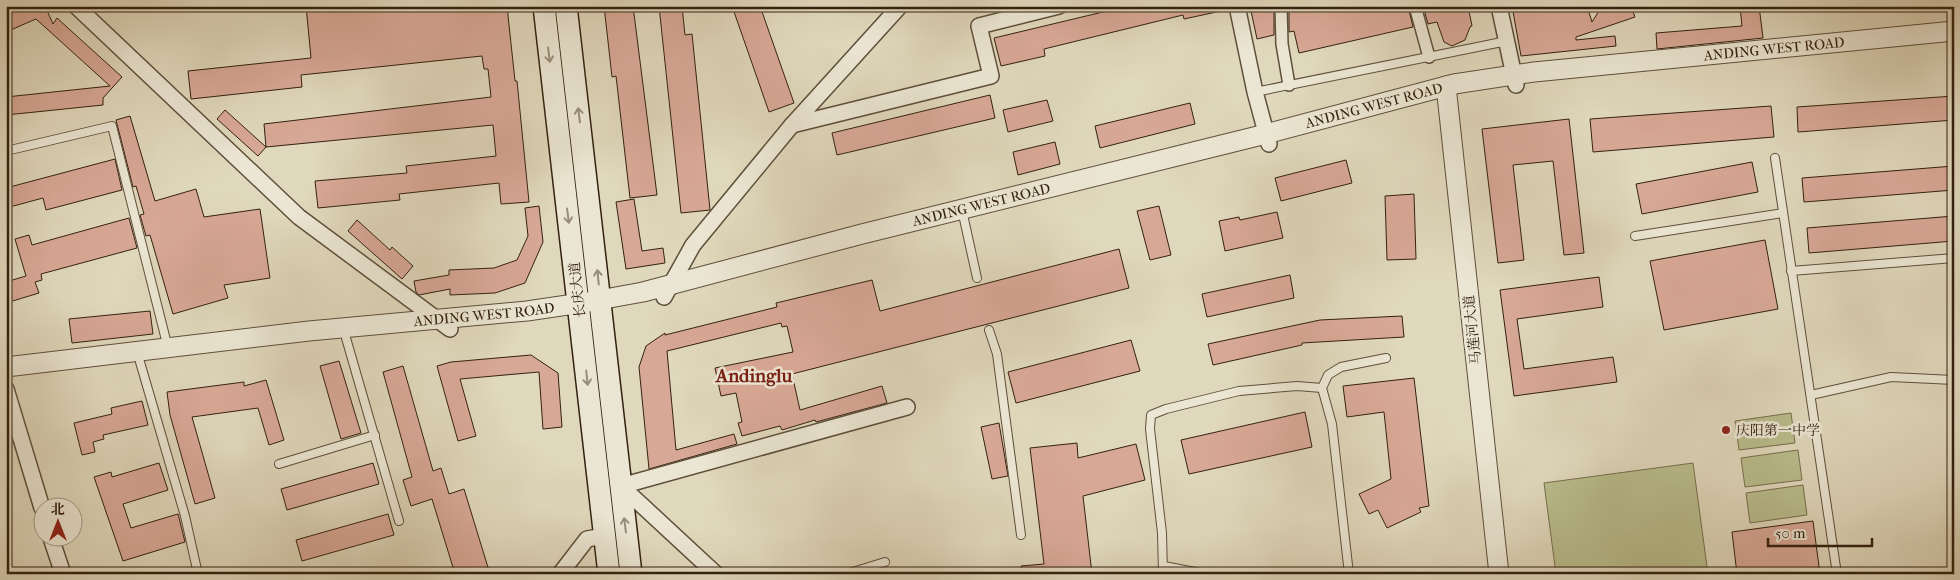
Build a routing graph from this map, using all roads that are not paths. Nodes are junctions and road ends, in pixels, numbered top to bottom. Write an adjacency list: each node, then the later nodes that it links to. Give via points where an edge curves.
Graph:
1 (76, 6): 31 (street, via 299,217)
2 (544, 6): 30 (main road, 长庆大道, one-way to 30)
3 (566, 6): 29 (main road, 长庆大道, one-way to 3)
4 (900, 6): 18 (street)
5 (1059, 6): 18 (street, via 979,26 991,76)
6 (1237, 6): 16 (street)
7 (1281, 6): 15 (street, via 1282,44)
8 (1415, 6): 13 (street)
9 (1499, 6): 11 (street)
10 (1954, 31): 14 (street, ANDING WEST ROAD)
11 (1507, 41): 13 (lane); 14 (street)
12 (1954, 42): 14 (street, ANDING WEST ROAD)
13 (1429, 57): 15 (lane)
14 (1515, 79): 17 (street, ANDING WEST ROAD)
15 (1289, 85): 16 (lane)
16 (1255, 92): 19 (street)
17 (1440, 93): 19 (street, ANDING WEST ROAD); 63 (street, 马莲河大道); 64 (street, 马莲河大道)
18 (792, 125): 28 (street, via 693,245)
19 (1267, 139): 23 (street, ANDING WEST ROAD); 28 (street, ANDING WEST ROAD, via 862,234)
20 (6, 151): 34 (lane, via 112,126)
21 (1776, 158): 22 (lane)
22 (1783, 213): 24 (lane); 26 (lane)
23 (964, 219): 27 (lane); 28 (street, ANDING WEST ROAD)
24 (1635, 236)
25 (1954, 258): 26 (lane)
26 (1792, 271): 42 (lane)
27 (978, 278)
28 (668, 291): 29 (street, ANDING WEST ROAD)
29 (601, 305): 30 (street, ANDING WEST ROAD); 46 (main road, 长庆大道)
30 (579, 309): 31 (street, ANDING WEST ROAD); 50 (main road, 长庆大道, one-way to 50)
31 (443, 324): 33 (street, ANDING WEST ROAD); 34 (street, ANDING WEST ROAD, via 309,331)
32 (989, 330): 49 (lane, via 997,354)
33 (346, 338): 36 (street, ANDING WEST ROAD); 44 (lane)
34 (168, 348): 37 (street, ANDING WEST ROAD)
35 (1386, 358): 40 (lane, via 1342,367 1328,375)
36 (140, 362): 38 (street, ANDING WEST ROAD); 55 (lane, via 185,516)
37 (6, 367)
38 (6, 378)
39 (1954, 380): 42 (lane, via 1891,376)
40 (1322, 388): 53 (lane, via 1297,386 1239,391 1151,415); 62 (lane, via 1332,424)
41 (6, 390): 47 (street)
42 (1811, 395): 65 (lane)
43 (907, 407): 46 (street)
44 (375, 435): 45 (lane); 48 (lane)
45 (279, 464)
46 (621, 486): 58 (main road, 长庆大道, one-way to 46); 59 (street)
47 (39, 498)
48 (399, 521)
49 (1021, 535)
50 (604, 536): 56 (street, via 587,539); 57 (main road, 长庆大道)
51 (55, 548): 54 (street)
52 (885, 562): 60 (lane)
53 (1163, 570): 61 (lane)
54 (62, 574)
55 (198, 574)
56 (560, 574)
57 (609, 574)
58 (631, 574)
59 (716, 574)
60 (846, 574)
61 (1206, 574)
62 (1349, 574)
63 (1487, 574)
64 (1500, 574)
65 (1837, 574)

